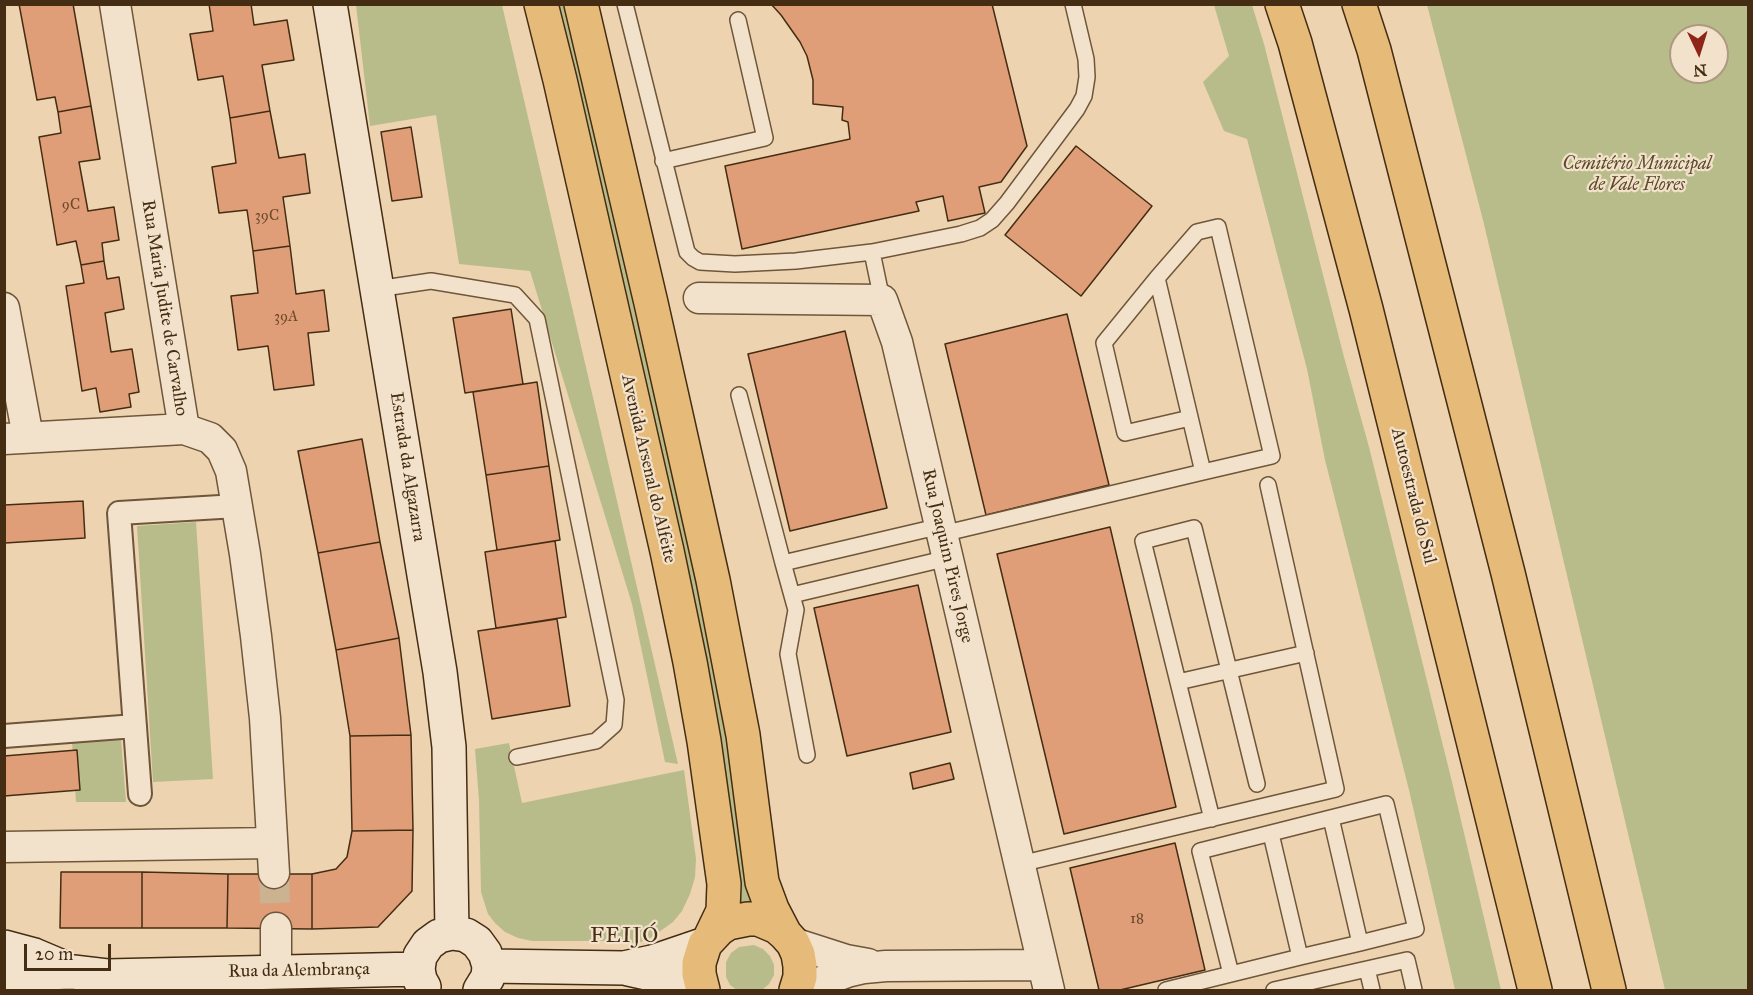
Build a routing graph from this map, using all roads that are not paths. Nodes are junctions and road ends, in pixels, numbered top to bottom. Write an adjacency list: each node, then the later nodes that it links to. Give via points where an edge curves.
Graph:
1 (115, 4): 19 (street, Rua Maria Judite de Carvalho)
2 (330, 4): 13 (main road, Estrada da Algazarra)
3 (541, 4): 46 (main road, Avenida Arsenal do Alfeite, via 690,662 724,884 723,911)
4 (581, 4): 45 (main road, via 713,580 743,735 762,882)
5 (625, 4): 10 (lane)
6 (1073, 4): 11 (lane, via 1086,59 1084,96 1006,203 980,228)
7 (1282, 4): 69 (main road, Autoestrada do Sul, via 1366,309)
8 (1359, 4): 70 (main road, via 1508,573)
9 (738, 20): 10 (lane, via 765,138)
10 (663, 161): 11 (lane, via 684,245 700,262 796,261)
11 (872, 252): 15 (lane)
12 (1157, 278): 18 (lane); 18 (lane, via 1104,343 1125,433); 21 (lane, via 1197,232 1218,227 1272,456)
13 (377, 289): 33 (lane, via 431,281 515,295 537,319 616,700 614,725 596,741); 44 (main road, Estrada da Algazarra, via 449,747)
14 (699, 298): 15 (street)
15 (882, 300): 24 (street, Rua Joaquim Pires Jorge, via 897,342)
16 (4, 308): 20 (street)
17 (739, 395): 25 (lane)
18 (1191, 418): 21 (lane)
19 (184, 429): 20 (street); 23 (street, Rua Maria Judite de Carvalho, via 210,438 222,450 231,471)
20 (16, 438)
21 (1203, 472): 24 (lane)
22 (1268, 485): 27 (lane)
23 (237, 506): 30 (street, via 119,513); 39 (street, Rua Maria Judite de Carvalho, via 256,636)
24 (944, 539): 25 (lane); 26 (lane); 41 (street, Rua Joaquim Pires Jorge)
25 (783, 563): 26 (lane)
26 (792, 595): 32 (lane, via 796,610 788,654)
27 (1306, 653): 28 (lane); 37 (lane, via 1336,789)
28 (1229, 671): 29 (lane); 29 (lane, via 1194,528 1143,541); 34 (lane)
29 (1178, 682): 37 (lane)
30 (135, 726): 31 (street); 35 (street)
31 (4, 736)
32 (807, 755)
33 (517, 757)
34 (1257, 784)
35 (140, 794)
36 (1331, 818): 38 (lane); 47 (lane); 47 (lane, via 1386,804 1416,929)
37 (1212, 819): 41 (lane)
38 (1271, 834): 49 (lane); 56 (lane, via 1200,851)
39 (272, 843): 40 (street); 42 (street, Rua Maria Judite de Carvalho)
40 (4, 847)
41 (1020, 864): 58 (street, Rua Joaquim Pires Jorge)
42 (274, 873)
43 (276, 928): 54 (street)
44 (452, 933): 57 (main road, via 466,935 485,952); 59 (main road, via 439,936 420,956)
45 (789, 938): 46 (main road, via 768,922 748,919 728,923); 50 (street, via 846,960); 64 (main road, via 798,954)
46 (708, 940): 51 (main road, via 652,962); 63 (main road, Avenida Arsenal do Alfeite, via 699,963)
47 (1360, 942): 49 (lane)
48 (4, 947): 53 (main road, Rua da Alembrança)
49 (1300, 957): 56 (lane)
50 (886, 966): 58 (street); 64 (street, via 847,972)
51 (624, 968): 57 (main road); 62 (main road)
52 (1367, 969): 61 (lane); 67 (lane); 68 (lane, via 1407,960)
53 (73, 972): 55 (main road, Rua da Alembrança); 60 (main road, Rua da Alembrança)
54 (276, 972): 59 (main road, Rua da Alembrança); 60 (main road, Rua da Alembrança)
55 (4, 973)
56 (1231, 974): 65 (lane)
57 (484, 978)
58 (1046, 978)
59 (422, 980)
60 (108, 983)
61 (1305, 987): 66 (lane)
62 (698, 990)
63 (703, 990)
64 (798, 990)
65 (1166, 990)
66 (1274, 990)
67 (1372, 990)
68 (1414, 990)
69 (1536, 990)
70 (1609, 990)

